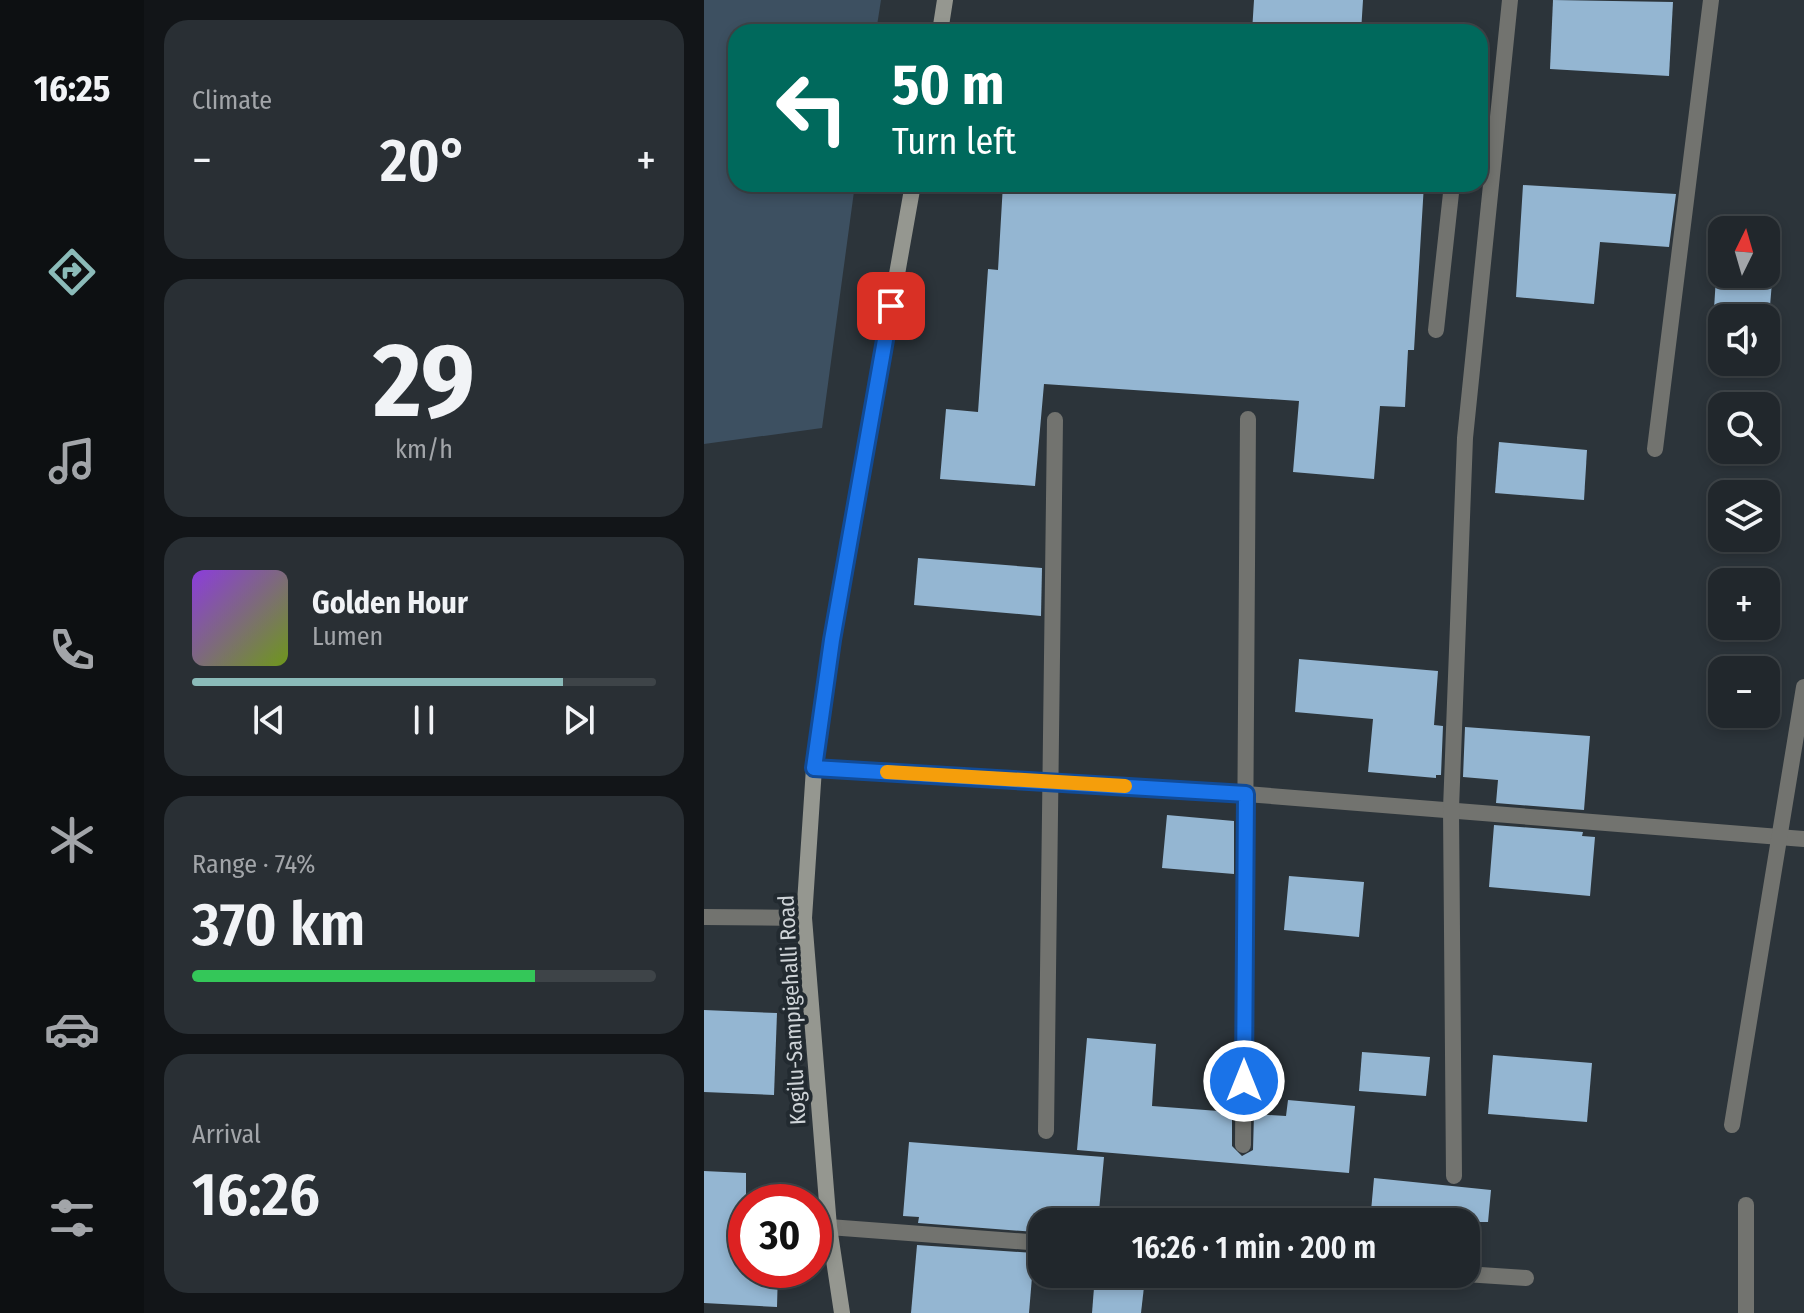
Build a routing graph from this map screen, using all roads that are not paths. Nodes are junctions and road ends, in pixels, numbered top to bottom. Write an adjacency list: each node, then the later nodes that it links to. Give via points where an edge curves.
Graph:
1 (945, 0): 4 (street)
2 (1510, 0): 15 (street, via 1465,438)
3 (1711, 0): 10 (street)
4 (941, 24)
5 (912, 192): 12 (street, Kogilu-Sampigehalli Road)
6 (1451, 192): 7 (street)
7 (1436, 330)
8 (1248, 419): 14 (street)
9 (1055, 420): 13 (street)
10 (1655, 449)
11 (1804, 687): 16 (street)
12 (814, 768): 13 (street); 19 (street, Kogilu-Sampigehalli Road)
13 (1051, 780): 14 (street); 21 (street)
14 (1246, 794): 15 (street); 22 (street)
15 (1451, 809): 16 (street); 23 (street)
16 (1780, 834): 17 (street); 20 (street)
17 (1804, 839)
18 (704, 917): 19 (street)
19 (804, 918): 24 (street, Kogilu-Sampigehalli Road)
20 (1732, 1125)
21 (1046, 1131)
22 (1243, 1145)
23 (1454, 1176)
24 (826, 1184)
25 (1746, 1205): 32 (street)
26 (832, 1227): 27 (street)
27 (1028, 1242)
28 (832, 1247): 31 (street, Kogilu-Sampigehalli Road)
29 (1480, 1275): 30 (street)
30 (1526, 1278)
31 (842, 1313)
32 (1746, 1313)

